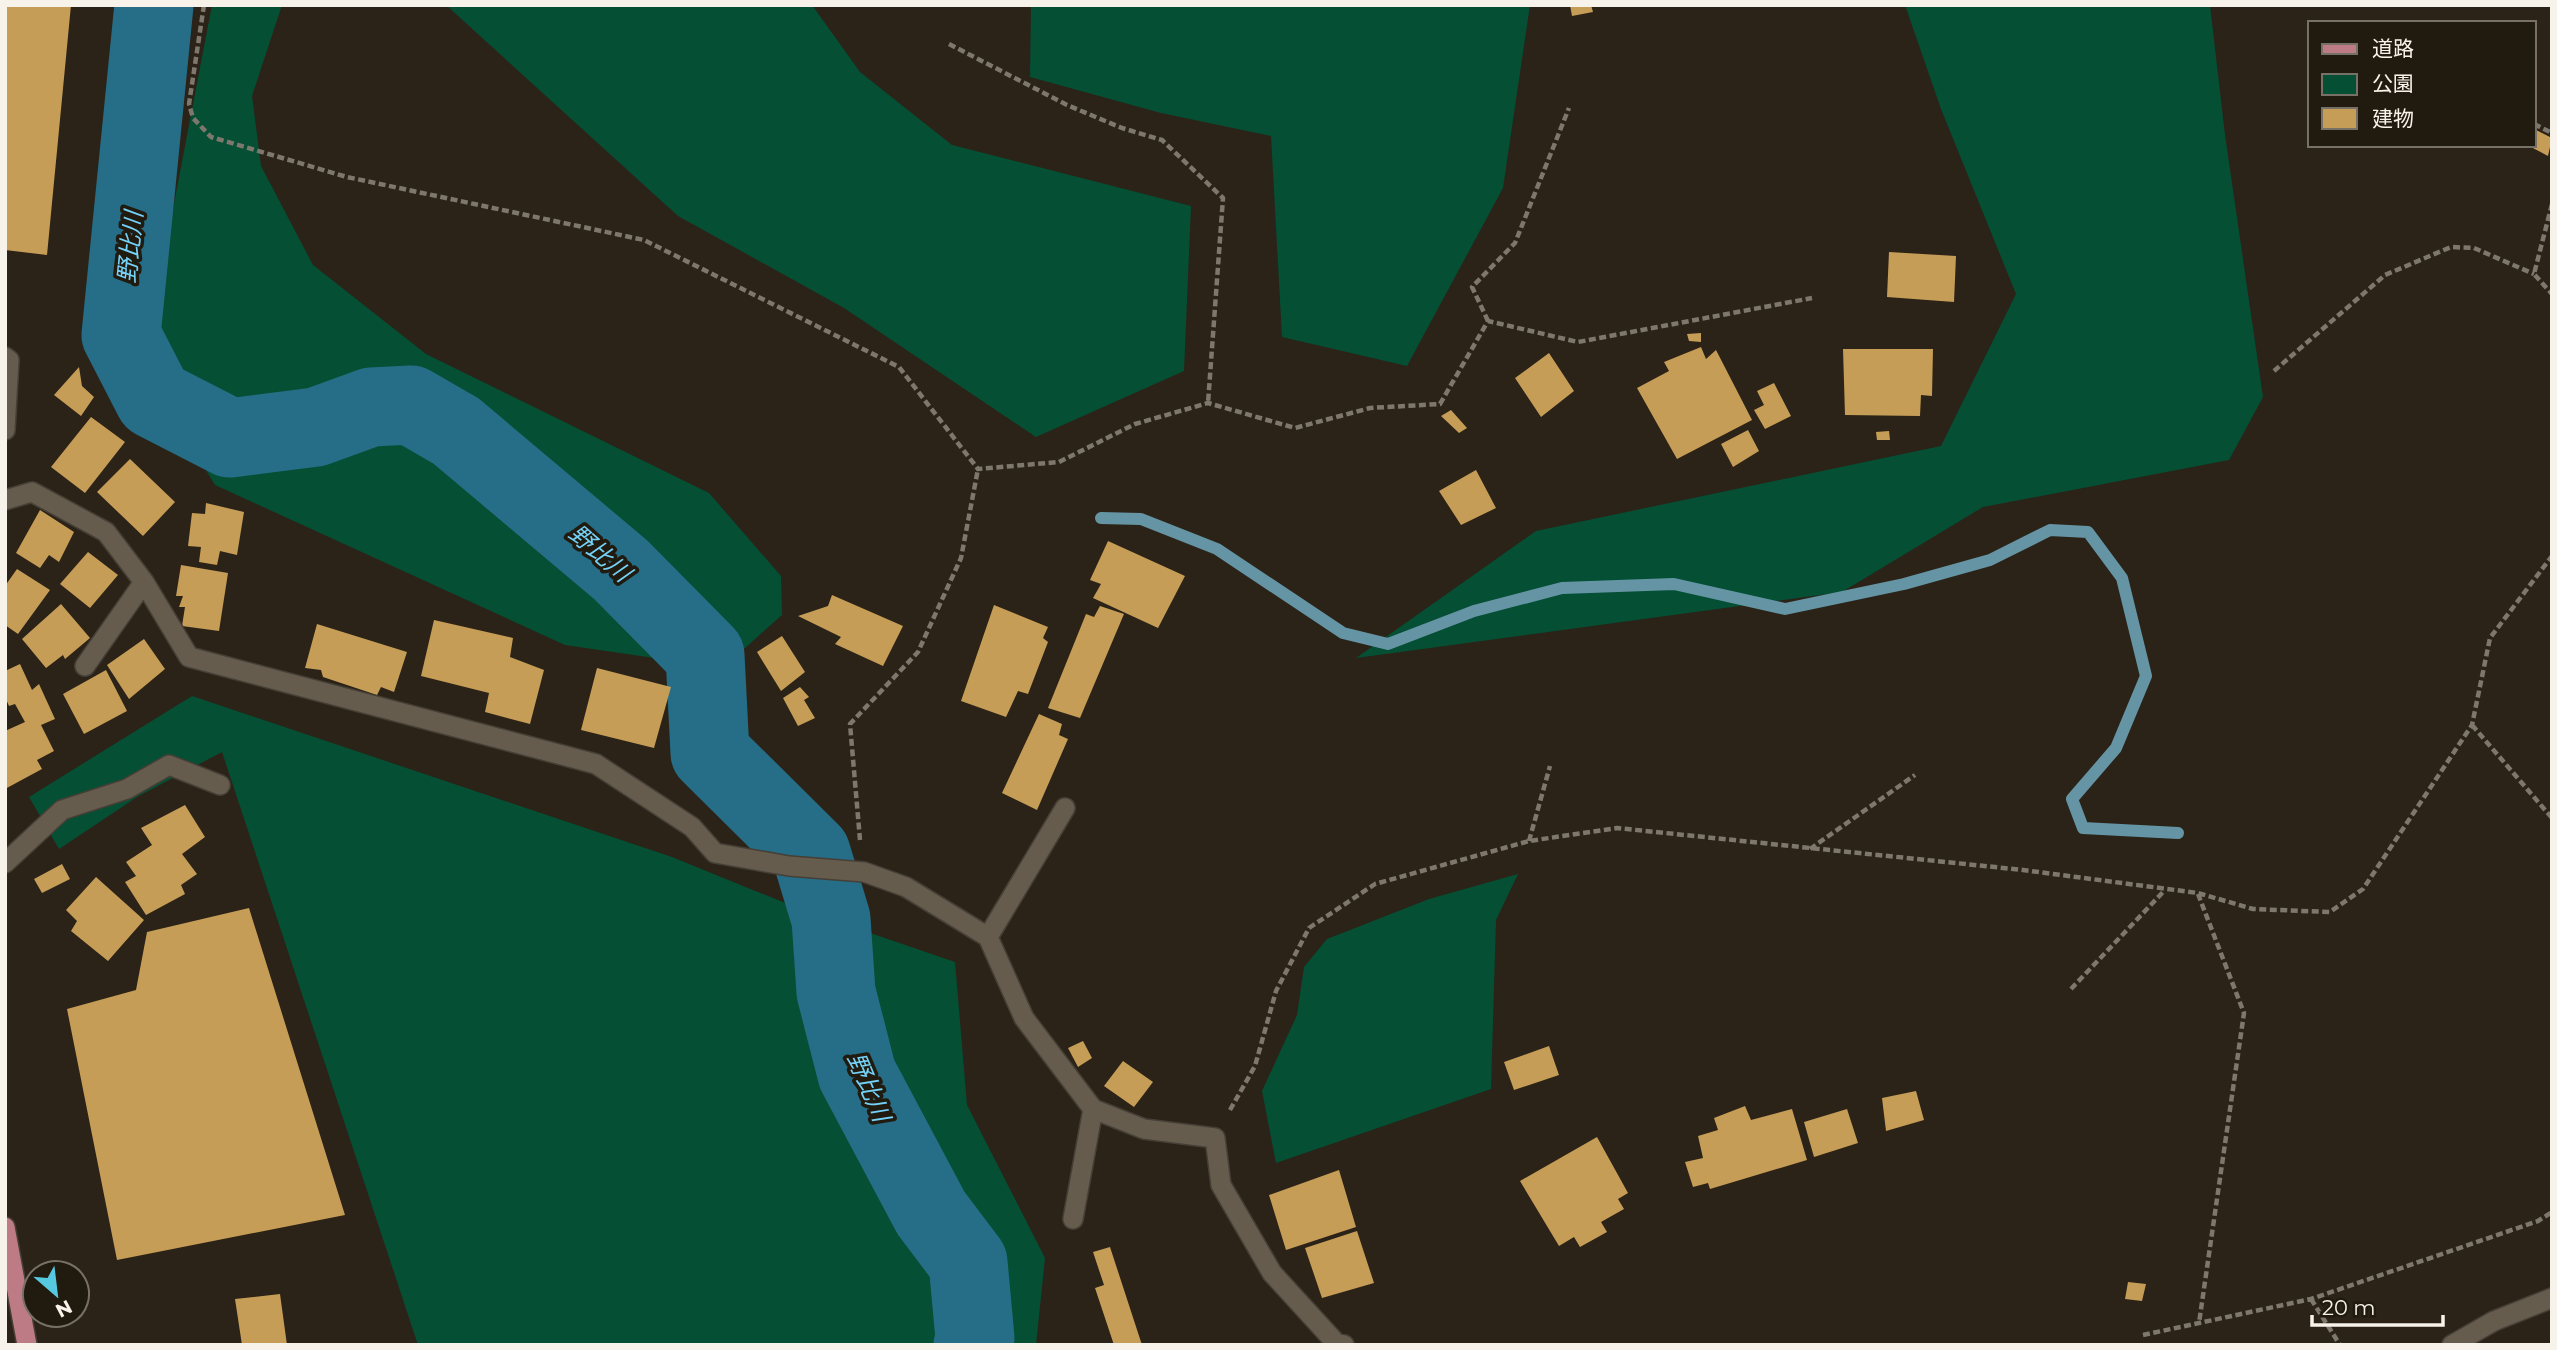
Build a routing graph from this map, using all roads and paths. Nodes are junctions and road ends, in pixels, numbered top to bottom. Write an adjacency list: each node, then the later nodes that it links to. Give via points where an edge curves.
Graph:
1 (204, 5): 15 (path, via 189,104 193,118 211,137 347,177 644,240 899,367)
2 (949, 44): 13 (path, via 1067,105 1162,140 1223,198)
3 (1570, 108): 10 (path, via 1515,243 1472,287)
4 (2536, 125): 5 (path)
5 (2552, 134)
6 (2552, 204): 7 (path)
7 (2534, 274): 8 (path); 12 (path, via 2474,248 2451,247 2385,275)
8 (2552, 294)
9 (1812, 298): 10 (path, via 1578,342)
10 (1488, 321): 13 (path, via 1440,404 1370,408 1295,428)
11 (5, 357): 14 (street, via 9,360)
12 (2274, 371)
13 (1208, 403): 15 (path, via 1135,424 1059,462)
14 (5, 430)
15 (978, 468): 29 (path, via 961,558 918,652 850,724)
16 (5, 500): 18 (street, via 32,492 106,532)
17 (2552, 556): 20 (path, via 2490,638)
18 (145, 582): 19 (street); 29 (street, via 189,657 596,764 692,827 715,853 789,866)
19 (85, 666)
20 (2472, 725): 25 (path); 31 (path, via 2363,888 2330,912 2253,909)
21 (1550, 766): 26 (path)
22 (1915, 775): 27 (path)
23 (220, 785): 28 (street, via 169,765 127,789 62,810)
24 (1065, 808): 32 (street)
25 (2552, 818)
26 (1530, 841): 27 (path, via 1617,828); 35 (path, via 1375,884 1309,928 1276,991 1255,1066)
27 (1809, 850): 30 (path, via 2023,870)
28 (5, 863)
29 (864, 872): 32 (street, via 906,887)
30 (2165, 891): 31 (path); 33 (path)
31 (2198, 893): 42 (path, via 2244,1013)
32 (988, 937): 34 (street, via 1024,1018)
33 (2071, 989)
34 (1093, 1109): 35 (street, via 1144,1129); 37 (street)
35 (1214, 1138): 45 (street, via 1222,1185 1272,1273 1336,1343)
36 (2552, 1212): 41 (path, via 2538,1221)
37 (1073, 1219)
38 (5, 1227): 39 (main road)
39 (9, 1276): 44 (main road)
40 (2552, 1298): 47 (street, via 2494,1321)
41 (2311, 1299): 42 (path); 46 (path)
42 (2199, 1323): 43 (path)
43 (2143, 1335)
44 (27, 1345)
45 (1344, 1345)
46 (2340, 1345)
47 (2452, 1345)

